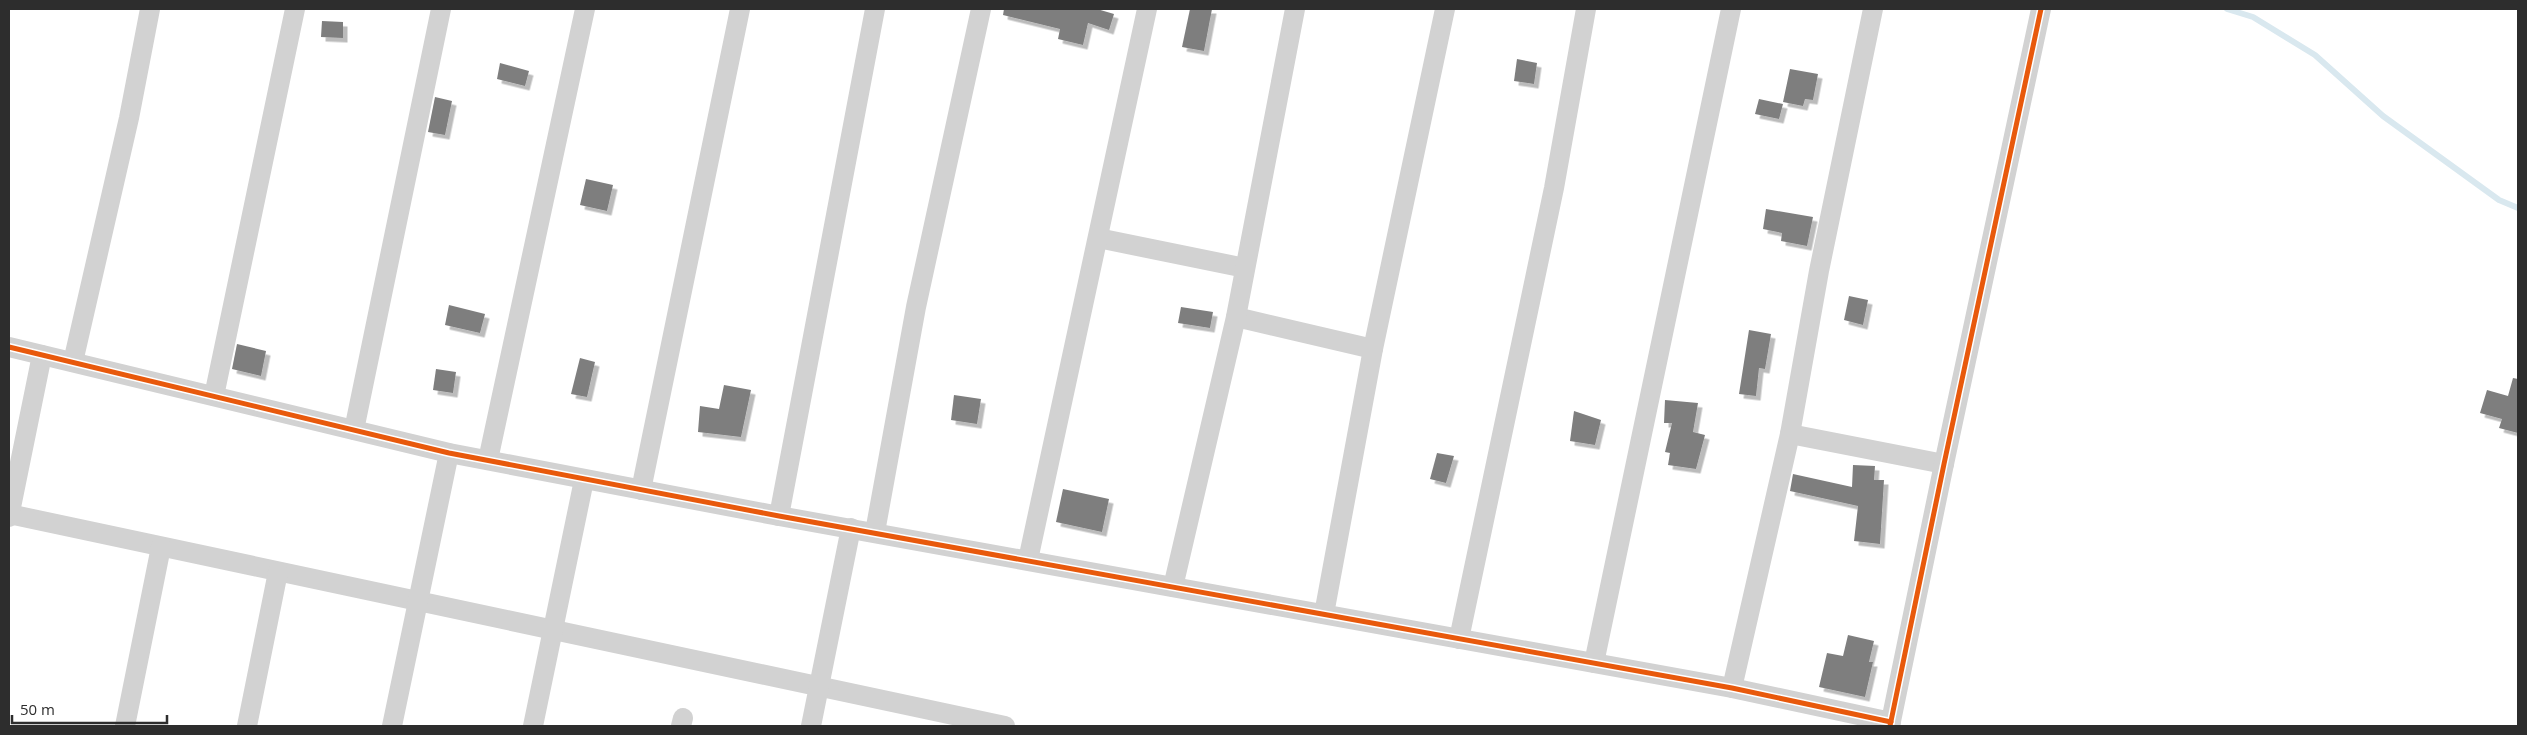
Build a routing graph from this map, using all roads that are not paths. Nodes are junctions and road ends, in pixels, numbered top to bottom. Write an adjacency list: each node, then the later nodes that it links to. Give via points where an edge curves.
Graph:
1 (150, 9): 21 (street, via 129,118)
2 (295, 9): 22 (street)
3 (440, 9): 23 (street)
4 (585, 9): 26 (street)
5 (740, 9): 29 (street)
6 (875, 9): 31 (street)
7 (981, 9): 33 (street, via 916,307)
8 (1147, 9): 15 (street)
9 (1295, 9): 16 (street)
10 (1445, 9): 19 (street)
11 (1586, 9): 41 (street, via 1554,188)
12 (1731, 9): 42 (street)
13 (1873, 9): 24 (street, via 1819,271)
14 (2041, 9): 27 (street)
15 (1098, 238): 16 (street); 35 (street)
16 (1245, 268): 17 (street)
17 (1236, 317): 19 (street); 37 (street)
18 (9, 347): 20 (street)
19 (1373, 349): 39 (street)
20 (42, 355): 21 (street); 30 (street)
21 (73, 362): 22 (street)
22 (214, 396): 23 (street)
23 (354, 430): 25 (street)
24 (1790, 434): 27 (street); 44 (street)
25 (449, 453): 26 (street); 38 (street)
26 (488, 460): 28 (street)
27 (1944, 464): 46 (street)
28 (584, 480): 29 (street); 40 (street)
29 (641, 490): 31 (street)
30 (9, 515): 34 (street)
31 (779, 516): 32 (street)
32 (851, 528): 33 (street); 43 (street)
33 (875, 532): 35 (street)
34 (161, 547): 36 (street); 47 (street)
35 (1028, 560): 37 (street)
36 (278, 572): 38 (street); 48 (street)
37 (1173, 587): 39 (street)
38 (418, 602): 40 (street); 49 (street)
39 (1324, 614): 41 (street)
40 (552, 631): 43 (street); 50 (street)
41 (1459, 639): 42 (street)
42 (1594, 663): 44 (street)
43 (819, 687): 45 (street); 51 (street)
44 (1732, 688): 46 (street)
45 (968, 722): 52 (street)
46 (1890, 724)
47 (125, 726)
48 (246, 726)
49 (392, 726)
50 (533, 726)
51 (811, 726)
52 (1005, 726)

